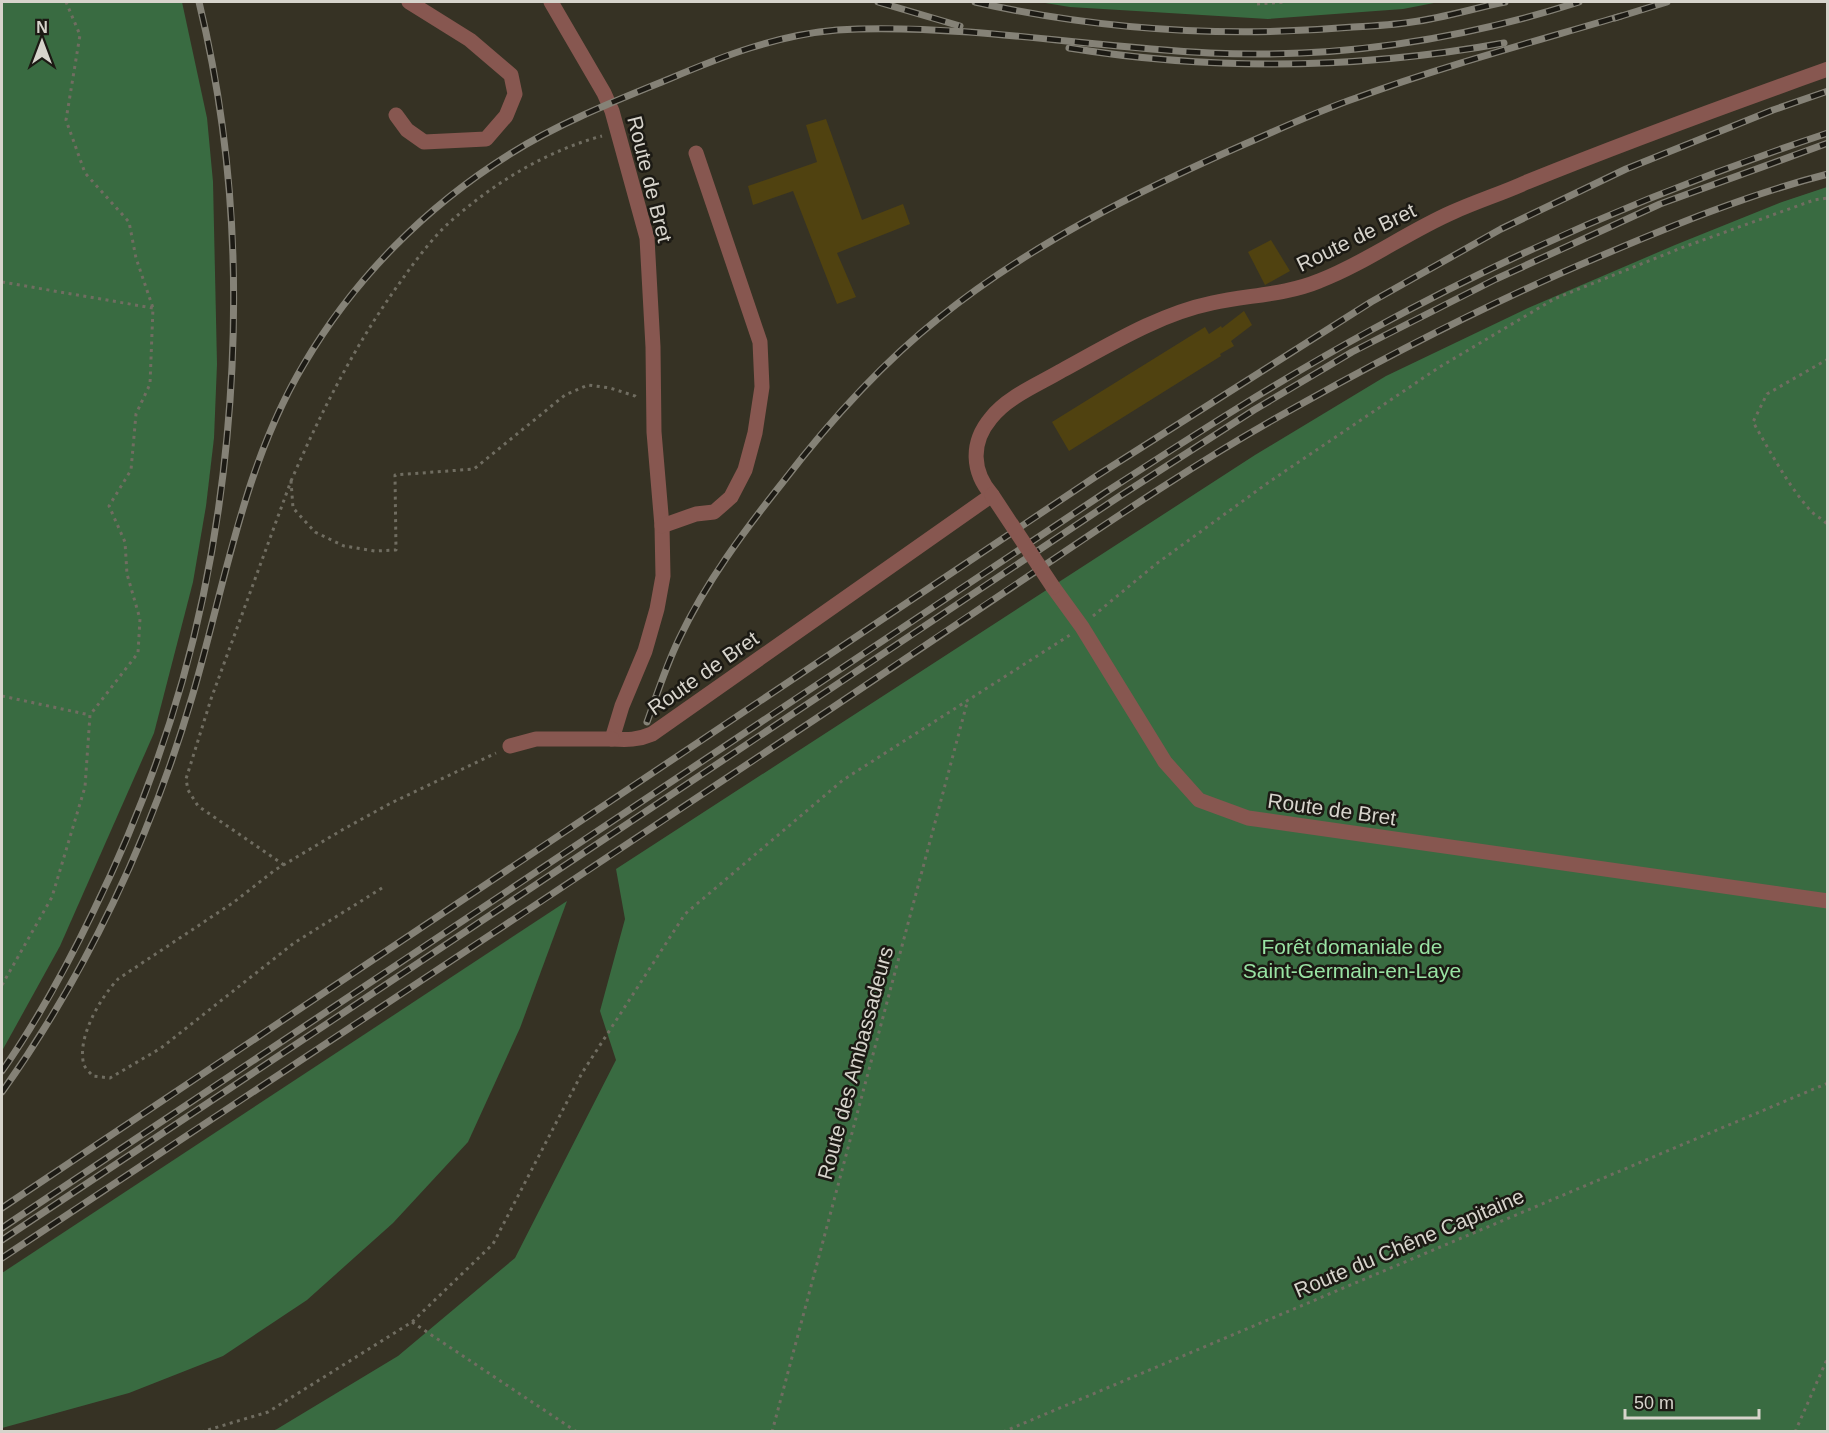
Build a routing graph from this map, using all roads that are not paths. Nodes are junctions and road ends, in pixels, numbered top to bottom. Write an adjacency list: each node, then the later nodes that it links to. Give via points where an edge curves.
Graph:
1 (409, 2): 4 (lane, via 470,40 511,75 515,94 506,116 486,139 424,142 407,130)
2 (551, 2): 7 (lane, Route de Bret, via 604,93 647,238 654,432)
3 (1827, 69): 6 (lane, Route de Bret, via 1630,141 1451,213 1318,282 1289,291 1212,303 1140,330 1018,395 991,418 978,440 975,461 982,483)
4 (396, 115)
5 (696, 153): 7 (lane, via 759,342 762,387 745,470 731,497 714,512)
6 (992, 495): 8 (lane, Route de Bret, via 652,734 629,741); 10 (lane, Route de Bret, bridge, via 1082,627 1165,762 1199,800 1248,818)
7 (662, 526): 8 (lane, Route de Bret, via 663,576 657,609)
8 (612, 739): 9 (lane, via 536,739)
9 (510, 746)
10 (1827, 901)

